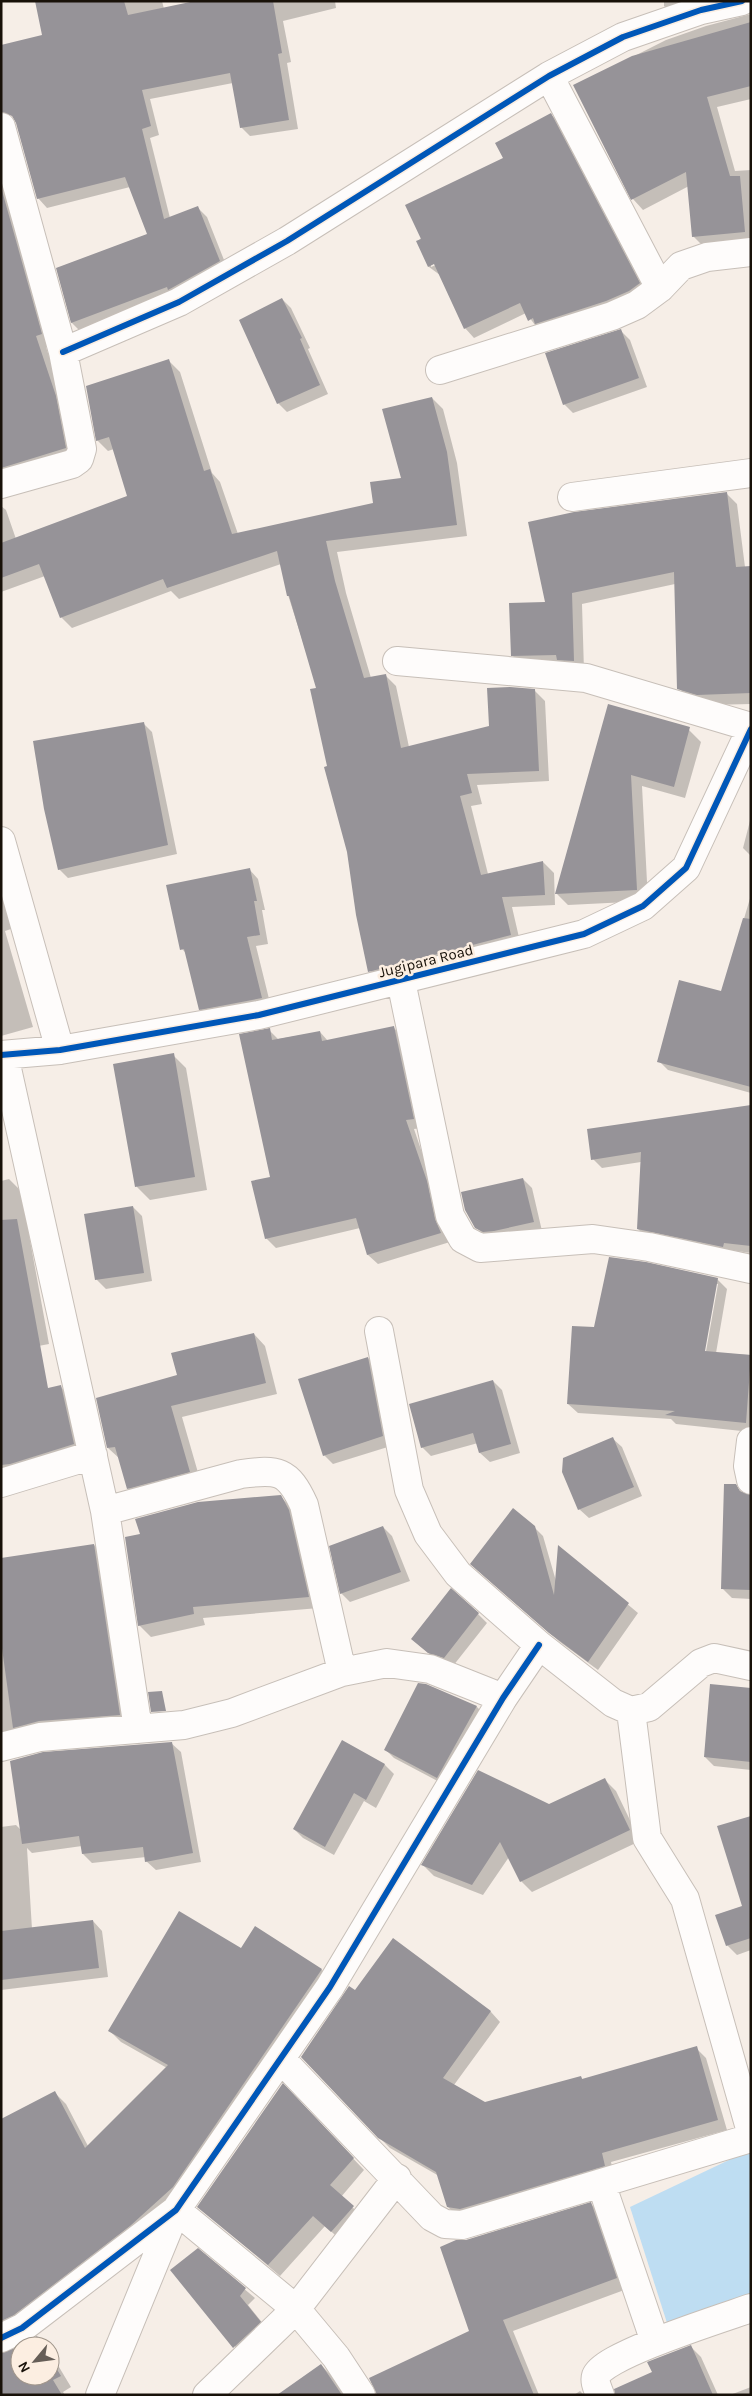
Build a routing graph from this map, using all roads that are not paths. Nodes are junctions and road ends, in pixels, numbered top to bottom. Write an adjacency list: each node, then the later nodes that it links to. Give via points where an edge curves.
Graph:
1 (742, 1): 2 (street, via 701,10 623,37)
2 (549, 76): 5 (street); 6 (street, via 287,241 179,302)
3 (1, 127): 6 (street)
4 (751, 252): 5 (street, via 708,257 681,266)
5 (660, 288): 7 (street, via 637,305 612,316)
6 (63, 352): 9 (street, via 82,450 79,458 72,464)
7 (440, 370)
8 (751, 473): 10 (street)
9 (1, 484)
10 (572, 497)
11 (397, 661): 12 (street, via 586,678)
12 (751, 728): 14 (street, Jugipara Road, via 686,868 643,906 584,934)
13 (1, 841): 15 (street)
14 (401, 981): 15 (street, Jugipara Road, via 259,1015); 17 (street, via 450,1216 463,1239 480,1248 593,1239 649,1247)
15 (60, 1050): 16 (street, Jugipara Road)
16 (2, 1055): 20 (street)
17 (751, 1269)
18 (379, 1331): 24 (street, via 409,1490 428,1534 458,1574)
19 (751, 1441): 21 (street, via 748,1466)
20 (93, 1455): 22 (street); 23 (street)
21 (751, 1480)
22 (1, 1483)
23 (106, 1511): 26 (street, via 241,1474 262,1471 281,1474 295,1486 304,1505); 29 (street)
24 (539, 1645): 27 (street); 28 (street, via 613,1703)
25 (751, 1666): 28 (street, via 714,1658 701,1663 649,1707)
26 (342, 1672): 27 (street, via 388,1663 430,1670); 29 (street, via 232,1713 184,1725)
27 (503, 1698): 31 (street, via 330,1987)
28 (631, 1711): 32 (street, via 647,1838 685,1898)
29 (138, 1728): 30 (street, via 40,1737)
30 (1, 1747)
31 (281, 2059): 34 (street); 36 (street)
32 (751, 2132)
33 (751, 2138): 35 (street)
34 (396, 2178): 35 (street, via 432,2217 445,2224 462,2225); 38 (street)
35 (601, 2183): 40 (street)
36 (176, 2210): 38 (street); 39 (street, via 22,2328); 41 (street)
37 (751, 2308): 40 (street)
38 (296, 2309): 42 (street); 43 (street, via 336,2357)
39 (1, 2338)
40 (655, 2342): 44 (street, via 604,2366 596,2376)
41 (100, 2395)
42 (206, 2395)
43 (361, 2395)
44 (600, 2395)

